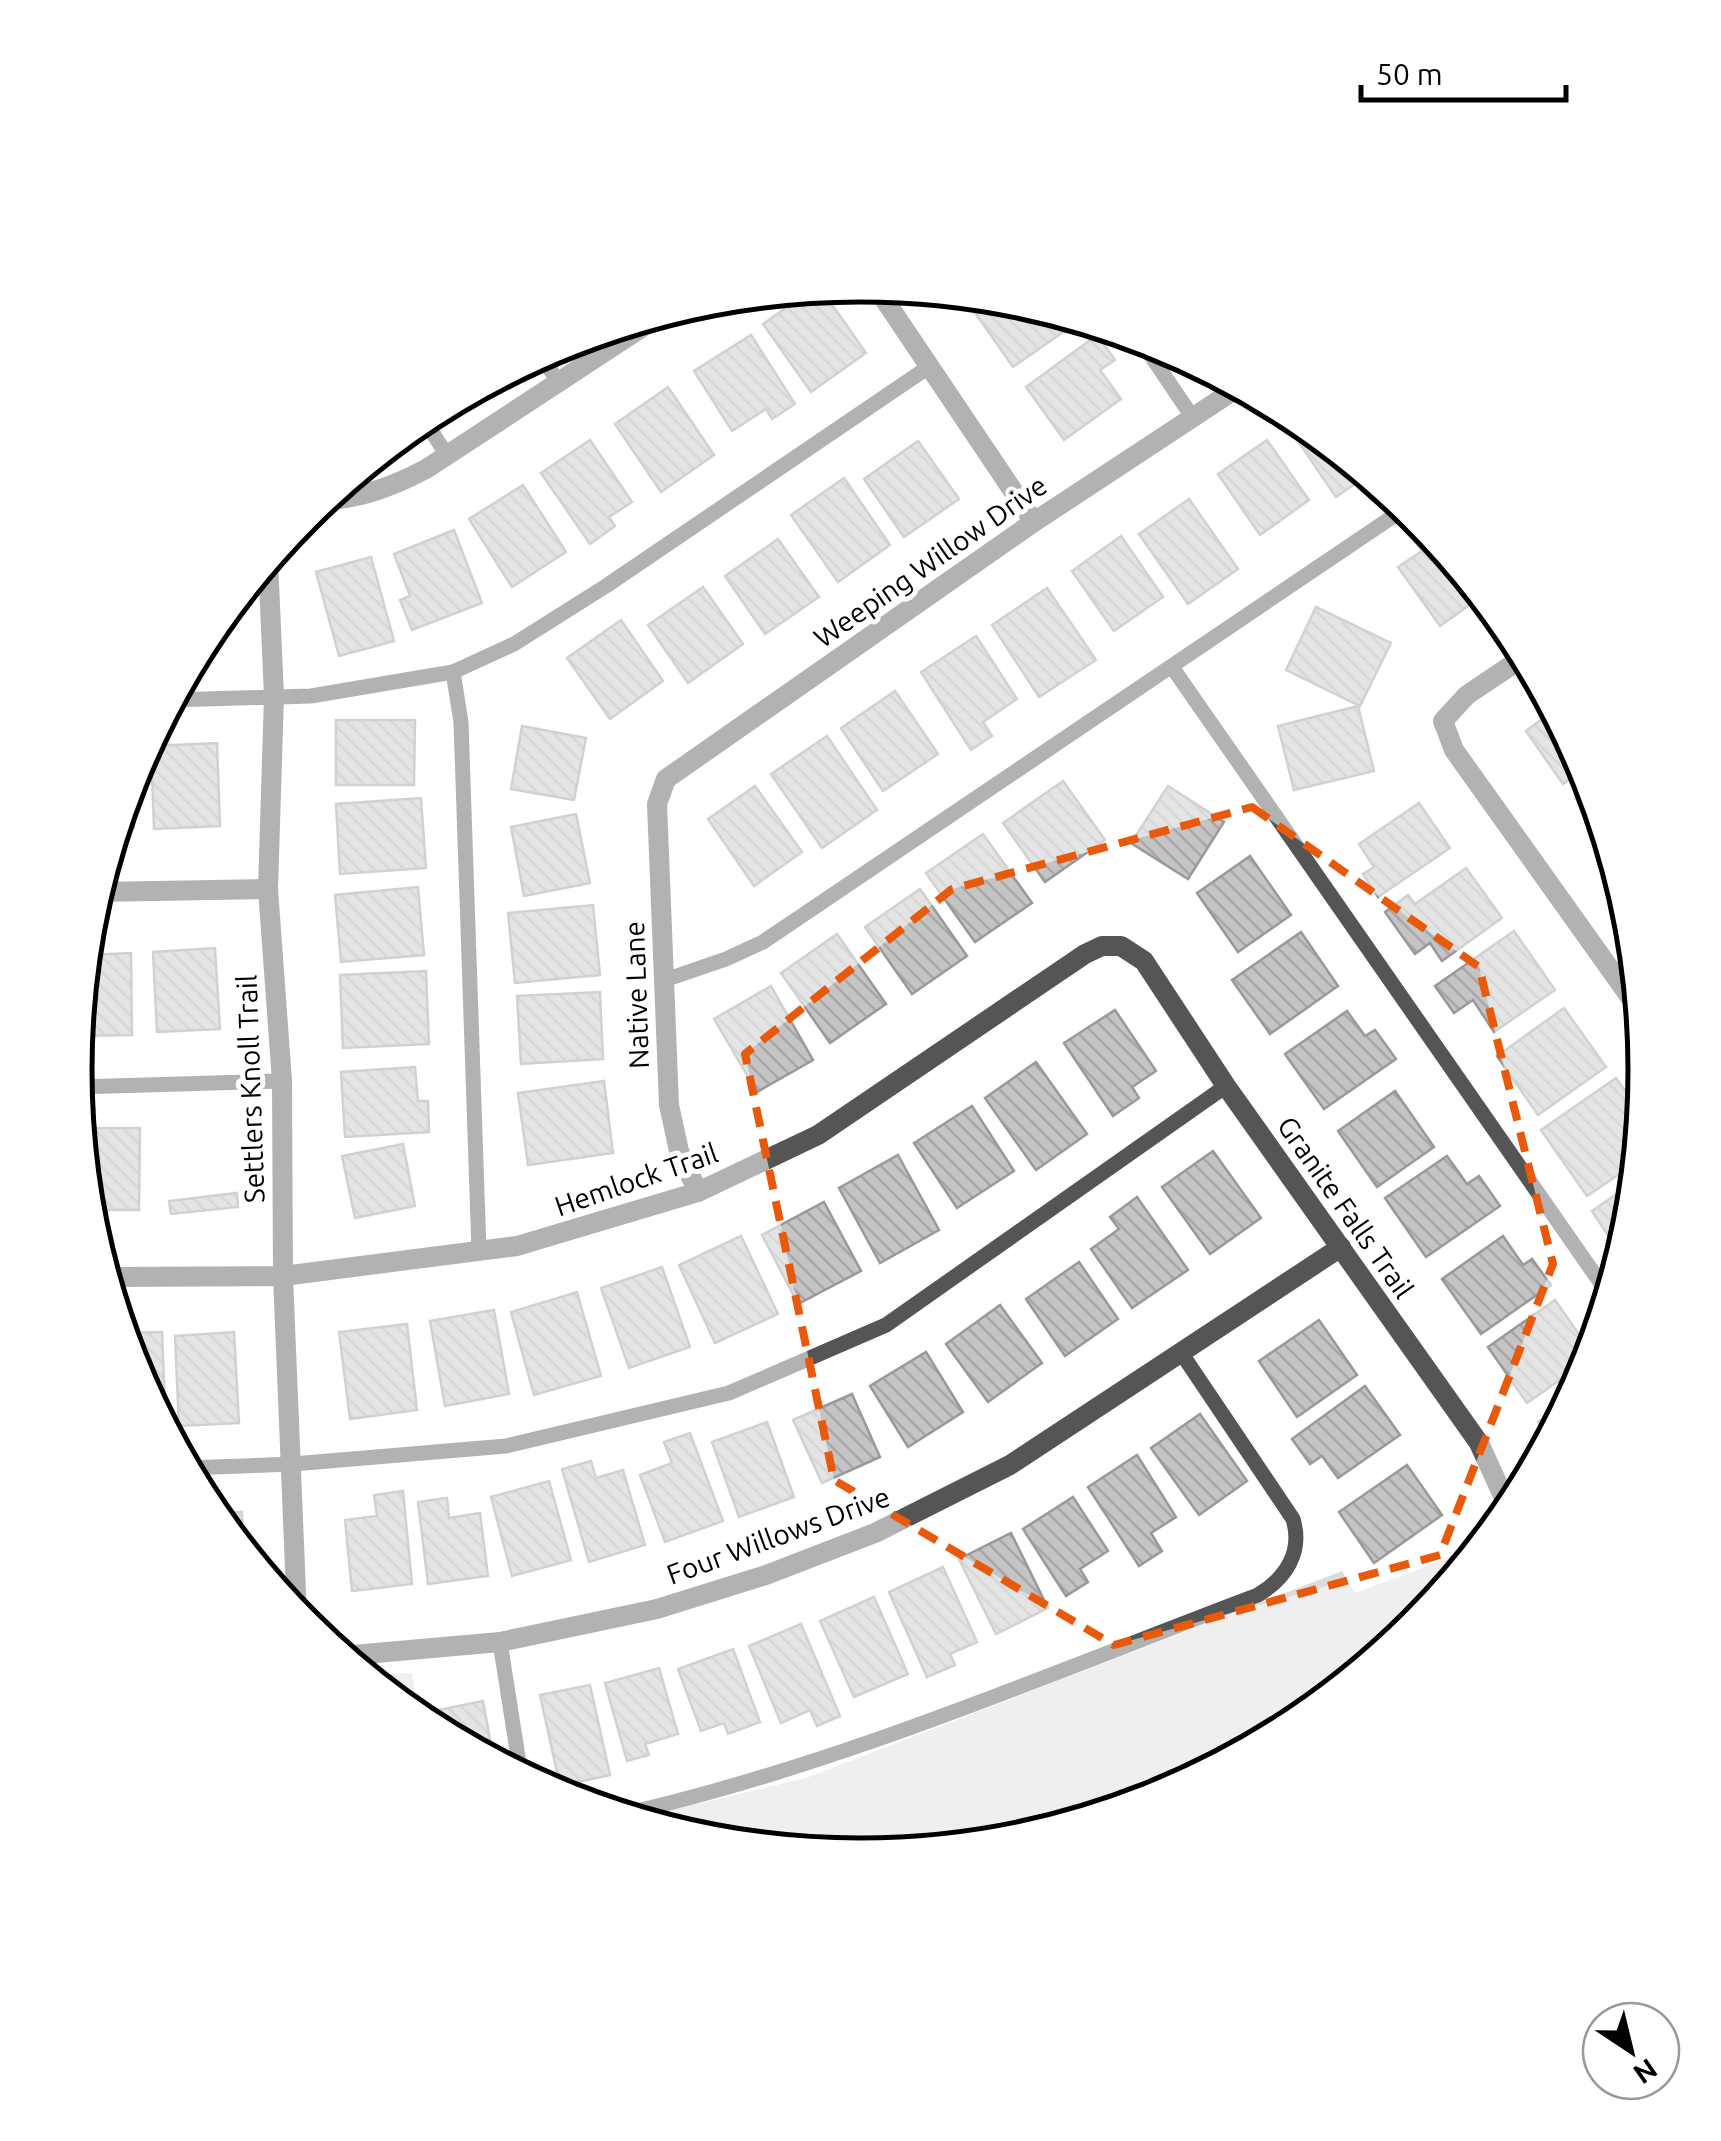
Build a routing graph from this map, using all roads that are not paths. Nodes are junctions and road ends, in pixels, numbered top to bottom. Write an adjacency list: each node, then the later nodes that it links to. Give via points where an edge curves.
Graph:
1 (888, 303): 4 (street)
2 (625, 340): 6 (street)
3 (1155, 361): 8 (lane)
4 (930, 366): 13 (street); 17 (lane, via 606,586 514,644)
5 (549, 369): 6 (lane)
6 (560, 384): 10 (street)
7 (1226, 396): 8 (street, Weeping Willow Drive)
8 (1193, 418): 13 (street, Weeping Willow Drive)
9 (433, 433): 10 (lane)
10 (448, 456): 11 (street, via 398,484)
11 (348, 499)
12 (1393, 517): 16 (lane)
13 (1034, 522): 20 (street, Weeping Willow Drive, via 676,770)
14 (269, 581): 18 (street, Settlers Knoll Trail)
15 (1512, 665): 25 (street, via 1467,695 1443,721 1454,750)
16 (1172, 667): 24 (lane, via 763,942); 34 (lane)
17 (453, 672): 18 (lane); 31 (lane, via 461,722)
18 (274, 696): 19 (lane); 21 (street, Settlers Knoll Trail)
19 (188, 699)
20 (661, 790): 24 (street, Native Lane)
21 (268, 889): 22 (street); 26 (street, Settlers Knoll Trail)
22 (114, 892)
23 (1121, 946): 27 (street, Granite Falls Trail, via 1144,961); 29 (street, Hemlock Trail, via 1085,954 818,1135)
24 (662, 981): 29 (street, Native Lane, via 669,1105)
25 (1624, 988)
26 (282, 1081): 28 (lane); 32 (street, Settlers Knoll Trail)
27 (1226, 1086): 30 (street, Granite Falls Trail); 36 (lane, via 886,1326 729,1393 506,1446)
28 (93, 1087)
29 (698, 1192): 31 (street, Hemlock Trail)
30 (1341, 1247): 35 (street, Four Willows Drive); 38 (street, Granite Falls Trail, via 1479,1443)
31 (479, 1252): 32 (street, Hemlock Trail)
32 (283, 1276): 33 (street, Hemlock Trail); 36 (street, Settlers Knoll Trail)
33 (121, 1277)
34 (1599, 1280)
35 (1182, 1354): 40 (street, Four Willows Drive, via 1010,1465 875,1534 657,1609); 43 (lane, via 1293,1519 1293,1559 1281,1580 1258,1595 817,1761)
36 (293, 1464): 37 (lane); 39 (street, Settlers Knoll Trail)
37 (203, 1467)
38 (1502, 1493)
39 (296, 1592)
40 (500, 1642): 41 (street, Four Willows Drive); 42 (lane)
41 (362, 1654)
42 (518, 1758)
43 (648, 1808)

